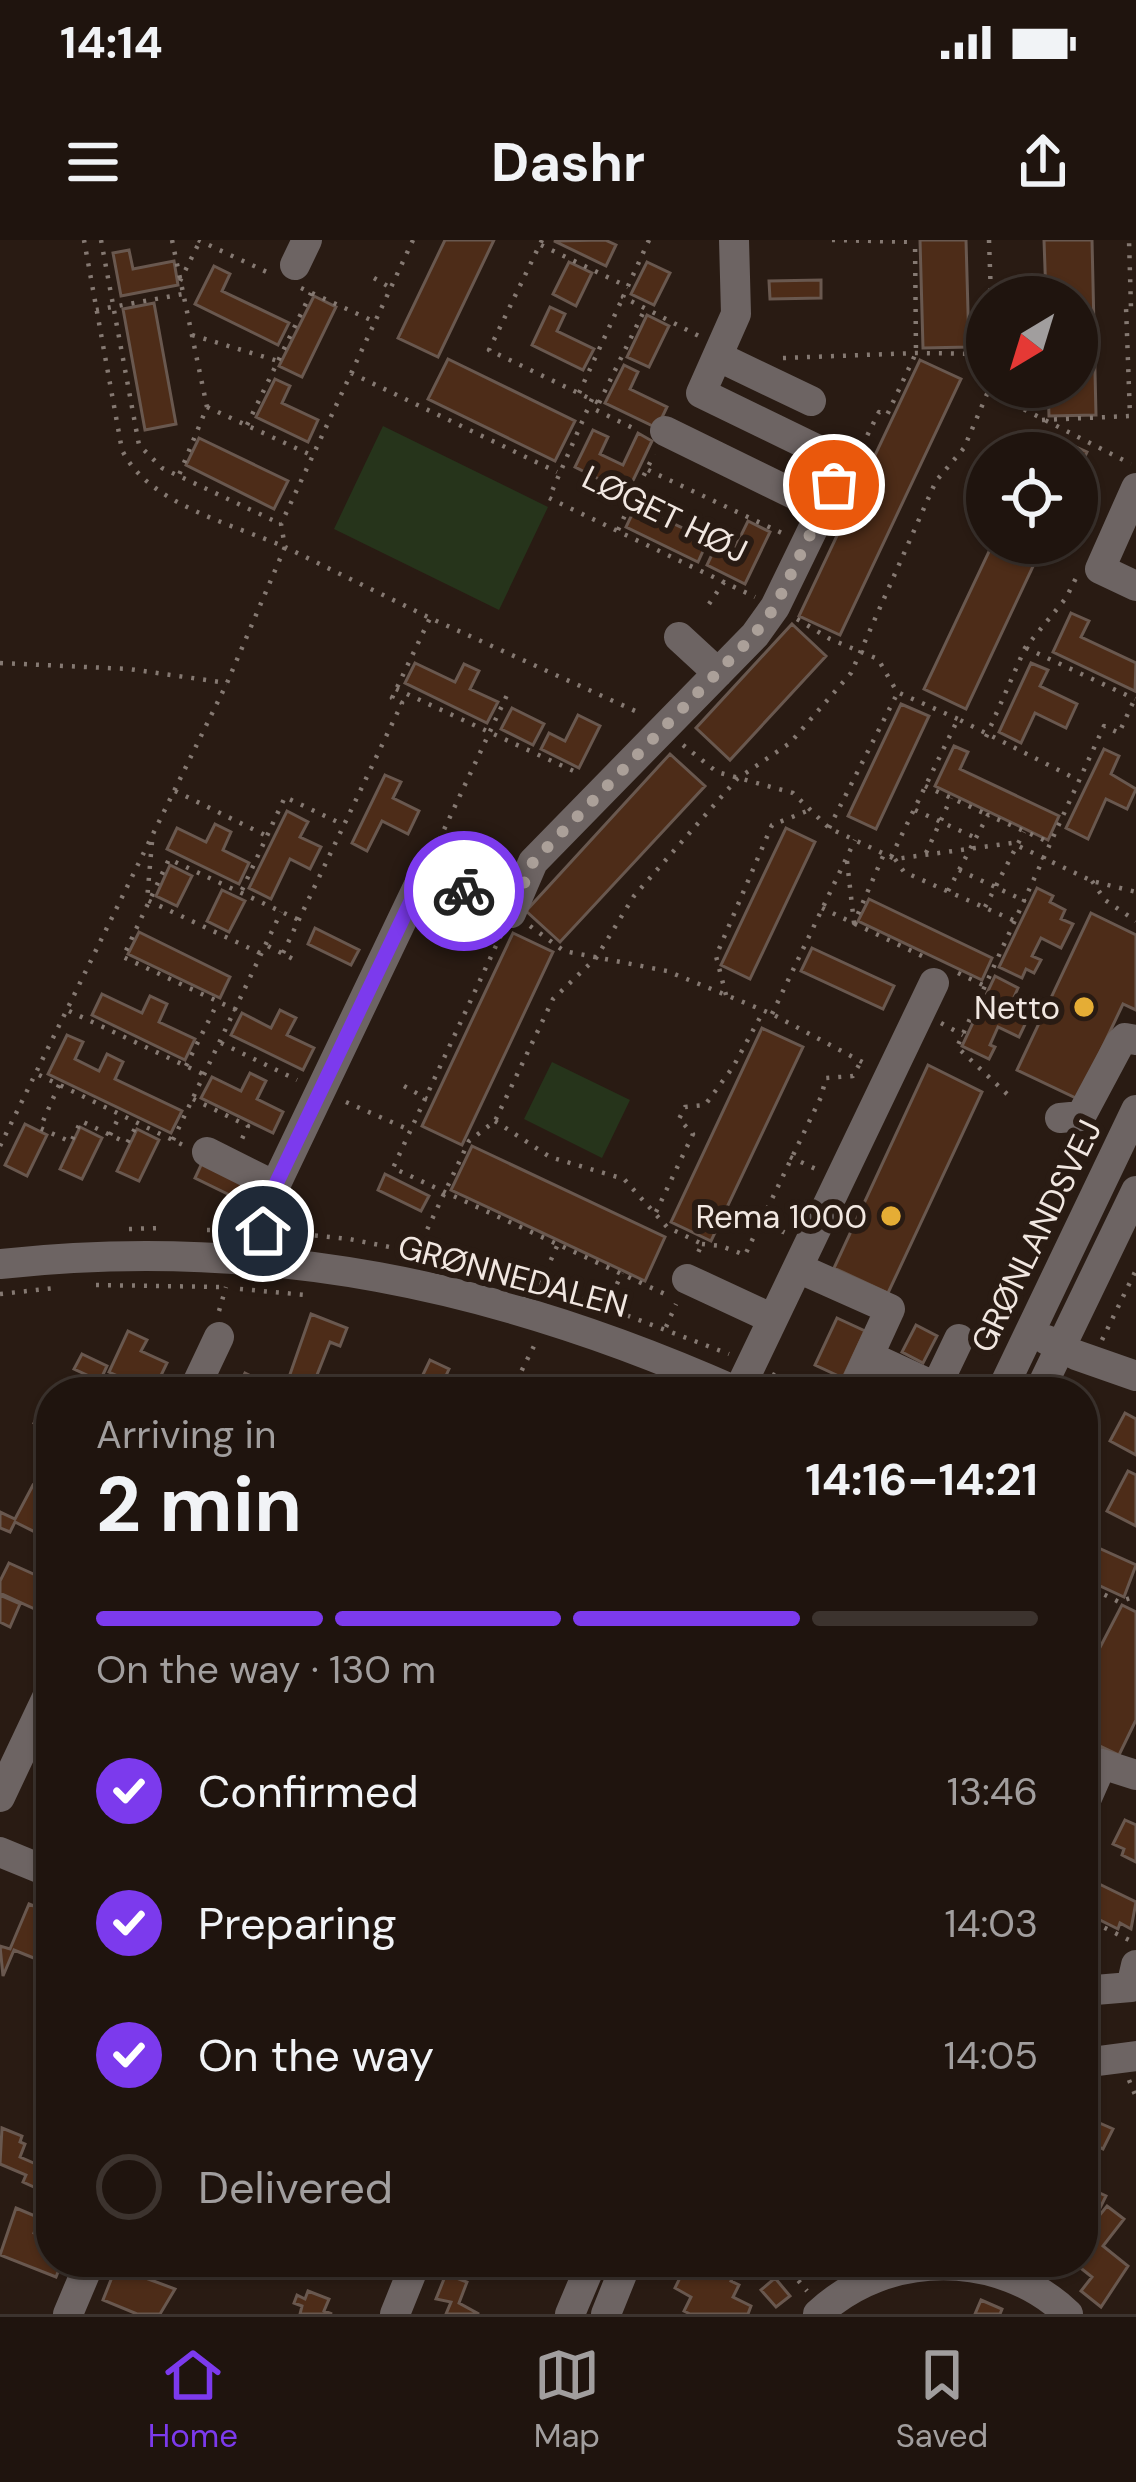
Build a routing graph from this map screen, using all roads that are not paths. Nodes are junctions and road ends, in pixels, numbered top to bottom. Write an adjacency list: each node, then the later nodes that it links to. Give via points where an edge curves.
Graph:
1 (734, 240): 2 (street, via 736,314)
2 (724, 347): 3 (street); 4 (street, via 701,394)
3 (811, 401)
4 (761, 422): 6 (street); 11 (street, via 845,463 775,607)
5 (655, 434): 6 (street)
6 (740, 467): 8 (street)
7 (1136, 488): 9 (street, via 1090,568)
8 (806, 500)
9 (1136, 586)
10 (679, 637): 11 (street)
11 (718, 673): 17 (street, via 533,862 511,914 425,872)
12 (934, 983): 21 (street, GRØNNEDALEN)
13 (1136, 1040): 15 (street, via 1120,1043 1081,1116)
14 (1136, 1110): 24 (street, GRØNLANDSVEJ)
15 (1060, 1118)
16 (218, 1158): 17 (street)
17 (275, 1186): 19 (street)
18 (1136, 1191): 27 (street)
19 (261, 1258): 20 (street, GRØNNEDALEN, via 72,1256); 31 (street, GRØNNEDALEN, via 487,1299)
20 (0, 1264)
21 (798, 1268): 23 (street, GRØNNEDALEN); 28 (street, via 890,1309)
22 (687, 1279): 23 (street)
23 (773, 1319): 32 (street, GRØNNEDALEN)
24 (1032, 1331): 27 (street); 36 (street, GRØNLANDSVEJ)
25 (219, 1336): 30 (street)
26 (959, 1339): 35 (street)
27 (1061, 1347): 29 (street); 37 (street)
28 (869, 1356): 33 (street); 34 (street)
29 (1136, 1376)
30 (200, 1377)
31 (705, 1377)
32 (745, 1377)
33 (859, 1377)
34 (913, 1377)
35 (941, 1377)
36 (1009, 1377)
37 (1046, 1377)
38 (36, 1721): 41 (street)
39 (1098, 1764): 40 (street)
40 (1136, 1775)
41 (0, 1797)
42 (0, 1852): 43 (street)
43 (36, 1867)
44 (1136, 1965): 45 (street, via 1131,1987)
45 (1098, 1990)
46 (1136, 2056): 47 (street)
47 (1098, 2061)
48 (84, 2277): 55 (street)
49 (410, 2277): 56 (street)
50 (586, 2277): 57 (street)
51 (621, 2277): 58 (street)
52 (877, 2277): 54 (street)
53 (1012, 2277): 59 (street)
54 (820, 2312)
55 (68, 2314)
56 (395, 2314)
57 (570, 2314)
58 (606, 2314)
59 (1068, 2314)

